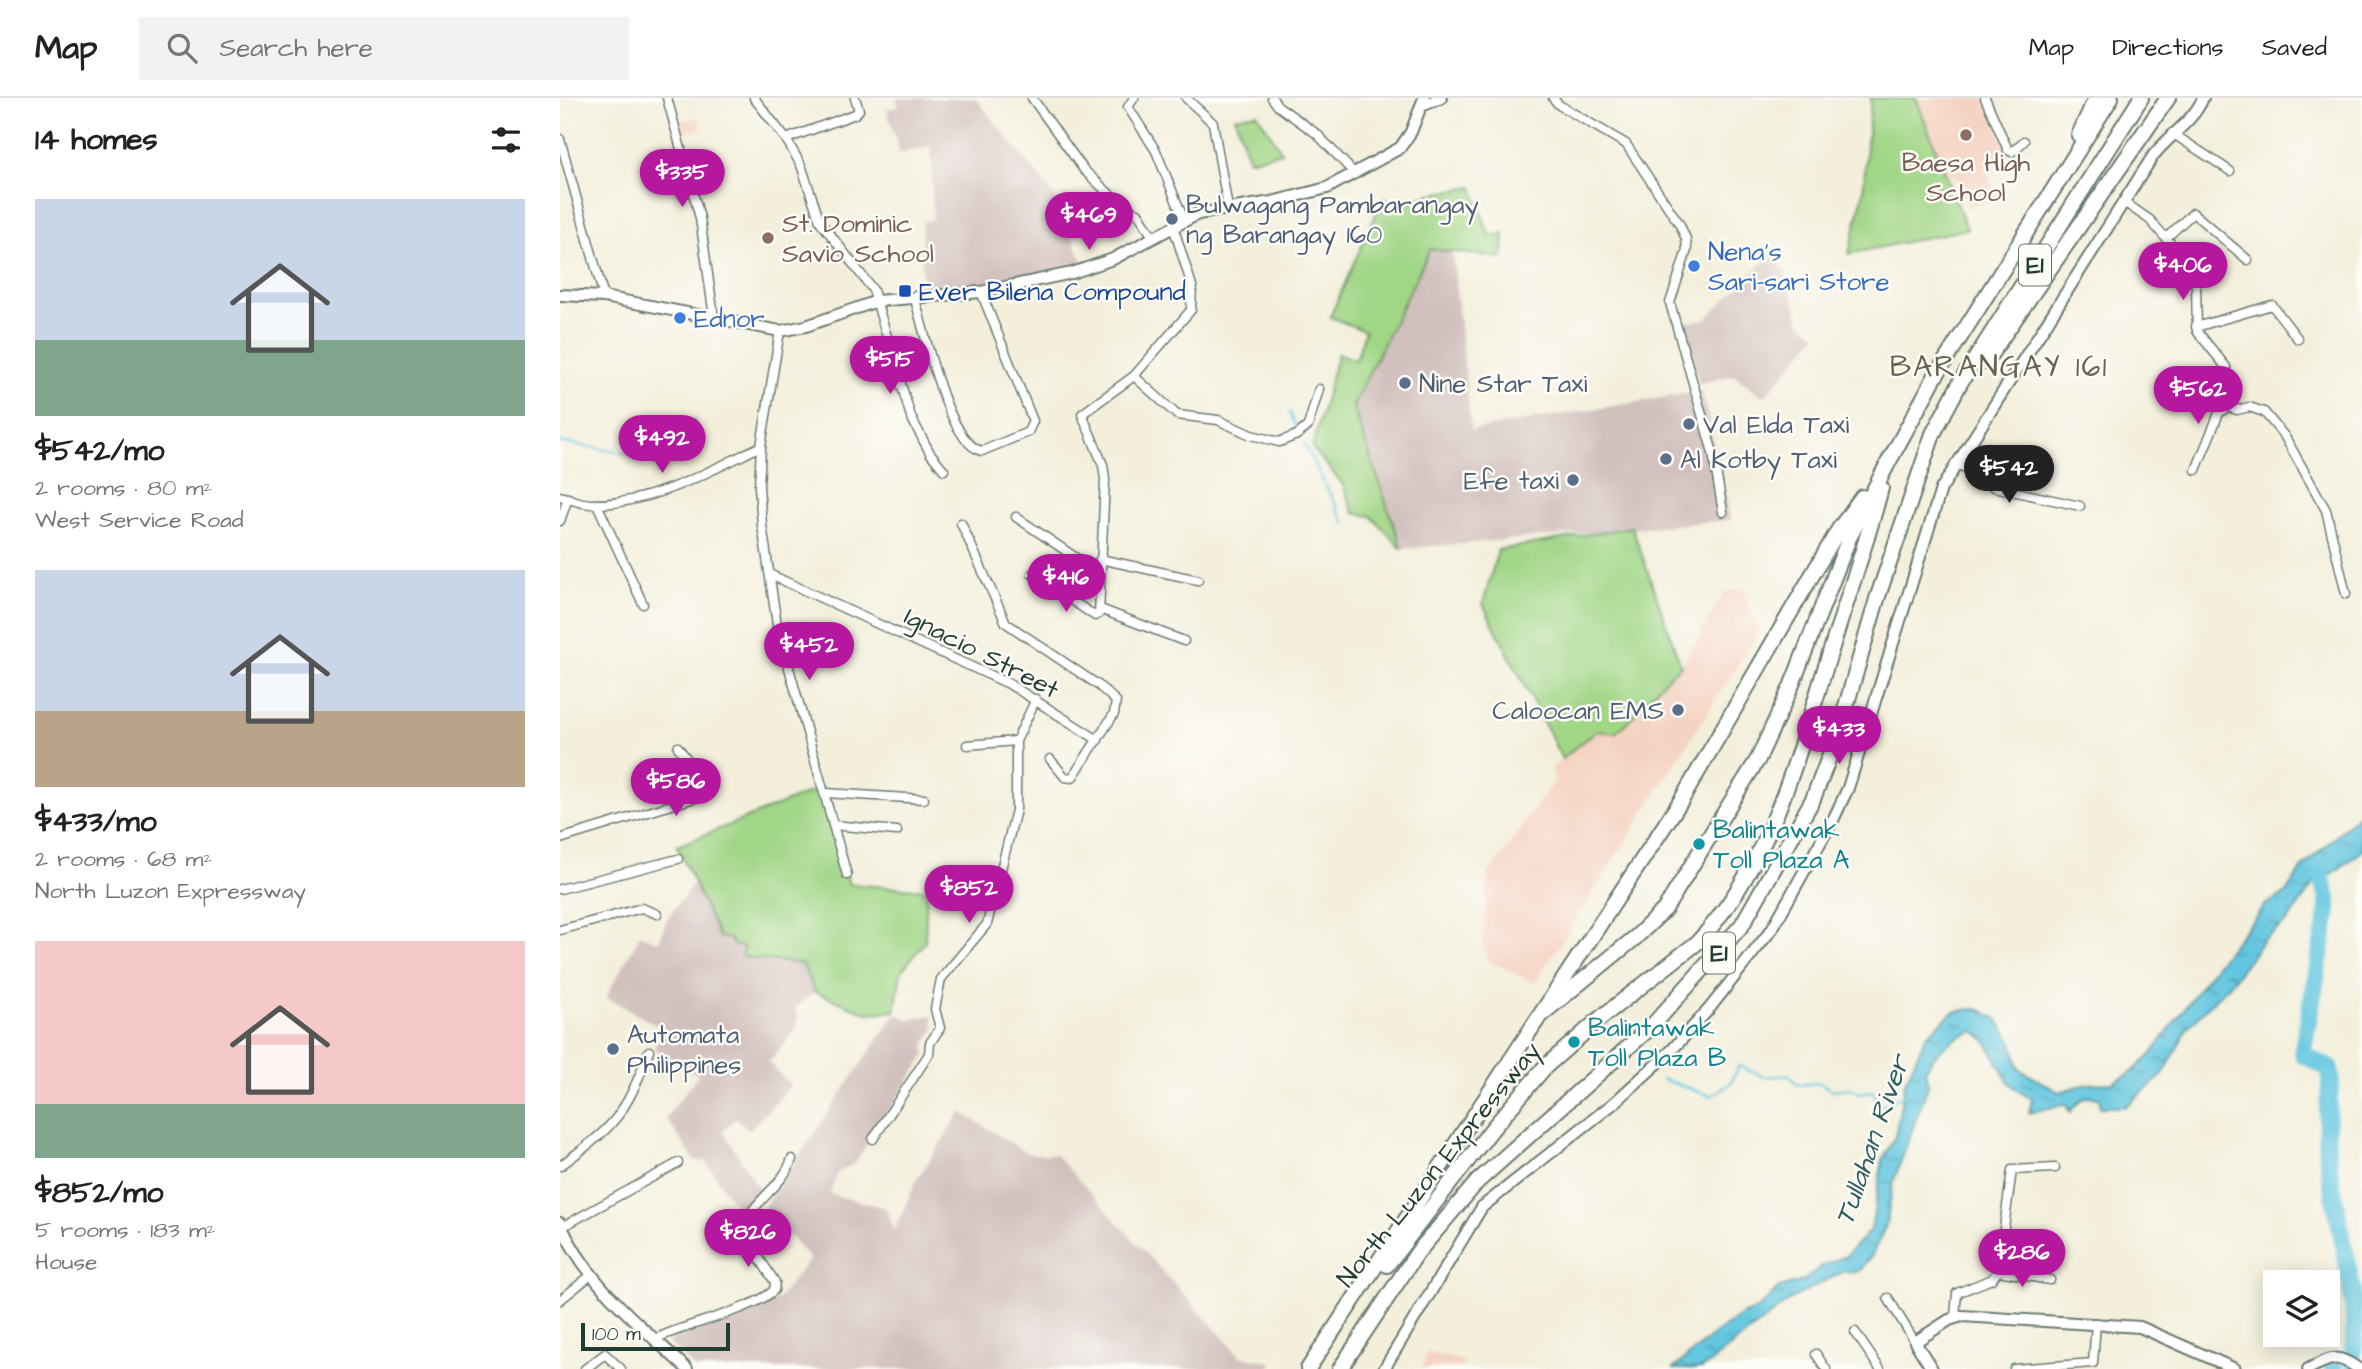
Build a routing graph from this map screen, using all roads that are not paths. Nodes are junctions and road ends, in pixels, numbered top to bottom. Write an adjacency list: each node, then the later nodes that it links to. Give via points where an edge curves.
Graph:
1 (667, 98): 36 (street, via 700,218)
2 (754, 98): 19 (street)
3 (855, 98): 19 (street, via 859,110 855,114)
4 (1032, 98): 28 (street, via 1084,170 1122,206 1138,213)
5 (1186, 98): 25 (street, via 1213,123)
6 (1272, 98): 22 (street, via 1317,134)
7 (1441, 98): 16 (main road)
8 (1553, 98): 52 (street, via 1559,106 1621,139 1681,225 1687,250 1670,303 1713,453)
9 (1985, 98): 20 (street, via 2008,150 2012,152)
10 (2096, 98): 23 (highway)
11 (2111, 98): 23 (highway, North Luzon Expressway / E1)
12 (2141, 98): 43 (highway, North Luzon Expressway / E1, via 1960,383)
13 (2168, 98): 43 (highway)
14 (2203, 98): 17 (main road)
15 (1130, 100): 26 (street)
16 (1423, 102): 22 (main road, via 1400,148)
17 (2172, 133): 21 (street); 24 (main road)
18 (560, 139): 34 (street)
19 (786, 139): 35 (street, via 801,165 814,210)
20 (2024, 141)
21 (2230, 171)
22 (1355, 174): 25 (main road, via 1302,196)
23 (2057, 186): 45 (highway, North Luzon Expressway / E1, via 1935,377)
24 (2124, 202): 29 (street); 46 (main road)
25 (1228, 208): 26 (main road)
26 (1184, 220): 27 (main road)
27 (1173, 226): 28 (main road); 40 (street, via 1192,286 1191,310)
28 (1153, 237): 31 (main road, via 1093,268)
29 (2166, 238): 30 (street, via 2193,214); 37 (street, via 2185,260 2196,286)
30 (2248, 260)
31 (981, 292): 33 (main road); 33 (street, via 1032,421 1028,432 982,451 965,439 944,399)
32 (560, 295): 34 (main road)
33 (914, 296): 35 (main road)
34 (604, 297): 36 (main road)
35 (877, 301): 38 (main road); 47 (street, via 911,417)
36 (715, 317): 38 (main road)
37 (2196, 327): 39 (street, via 2272,305); 42 (street, via 2227,367)
38 (780, 331): 44 (street)
39 (2298, 339)
40 (1134, 376): 41 (street, via 1177,415 1218,420 1279,442 1304,431); 56 (street, via 1082,414 1103,465)
41 (1319, 389)
42 (2228, 407): 48 (street, via 2219,413); 61 (street, via 2264,412 2286,437 2326,510)
43 (1933, 434): 105 (highway, North Luzon Expressway / E1, via 1813,799 1742,925 1652,1026 1478,1181 1417,1253)
44 (761, 446): 50 (street, via 671,488); 59 (street, via 759,487)
45 (1888, 463): 81 (highway, North Luzon Expressway / E1, via 1839,529 1682,799); 81 (highway, North Luzon Expressway / E1, via 1849,538 1758,759 1655,918); 96 (highway, North Luzon Expressway / E1, via 1778,812 1747,874 1698,942 1573,1041 1522,1091)
46 (1955, 463): 51 (street, via 1994,487); 106 (main road, via 1941,488 1848,788 1772,929 1709,1009 1646,1075 1482,1207)
47 (944, 470)
48 (2196, 470)
49 (564, 497): 50 (street); 54 (street)
50 (597, 504): 62 (street)
51 (2080, 506)
52 (1723, 512)
53 (1016, 517): 58 (street)
54 (560, 521)
55 (961, 523): 66 (street, via 1006,623 1116,701 1114,714)
56 (1100, 559): 58 (street); 60 (street)
57 (1032, 574): 63 (street, via 1095,616)
58 (1100, 574): 63 (street)
59 (771, 575): 65 (street, Ignacio Street); 71 (street, via 776,625)
60 (1198, 580)
61 (2346, 594)
62 (643, 604)
63 (1100, 612): 64 (street)
64 (1184, 641)
65 (1036, 699): 66 (street, Ignacio Street); 67 (street)
66 (1098, 740): 70 (street, via 1072,778 1065,777)
67 (1016, 741): 68 (street); 83 (street, via 1016,810 986,927 943,974 934,1009 940,1028 930,1052)
68 (967, 745)
69 (678, 747): 75 (street, via 705,783 701,796)
70 (1050, 759)
71 (825, 793): 72 (street); 73 (street)
72 (924, 799)
73 (833, 825): 74 (street); 77 (street)
74 (897, 831)
75 (560, 839)
76 (678, 859): 78 (street)
77 (847, 875)
78 (560, 889)
79 (657, 914): 80 (street, via 642,908)
80 (560, 930)
81 (1543, 1013): 96 (highway, North Luzon Expressway / E1)
82 (649, 1051): 86 (street, via 628,1101 611,1127)
83 (873, 1139)
84 (792, 1159): 98 (street, via 771,1192 748,1216 742,1232 775,1282 774,1290 756,1302)
85 (678, 1163): 88 (street)
86 (560, 1166)
87 (2055, 1168): 89 (street, via 2011,1172)
88 (561, 1225): 90 (main road)
89 (1998, 1271): 91 (street); 94 (street, via 1992,1279 1957,1293)
90 (590, 1276): 93 (street); 98 (main road)
91 (2050, 1280)
92 (1888, 1298): 99 (street)
93 (560, 1300)
94 (1955, 1317): 95 (main road); 99 (main road)
95 (2096, 1323): 110 (street, via 2093,1363); 111 (main road, via 2146,1328)
96 (1337, 1326): 104 (highway, North Luzon Expressway / E1)
97 (1855, 1332): 108 (street)
98 (655, 1339): 103 (main road)
99 (1915, 1342): 109 (main road)
100 (1816, 1354): 107 (street)
101 (584, 1369): 102 (street, via 607,1354)
102 (621, 1369)
103 (687, 1369)
104 (1308, 1369)
105 (1340, 1369)
106 (1384, 1369)
107 (1826, 1369)
108 (1880, 1369)
109 (1932, 1369)
110 (2014, 1369)
111 (2235, 1369)
112 (2308, 1369): 113 (main road, via 2336,1357)
113 (2360, 1369)

